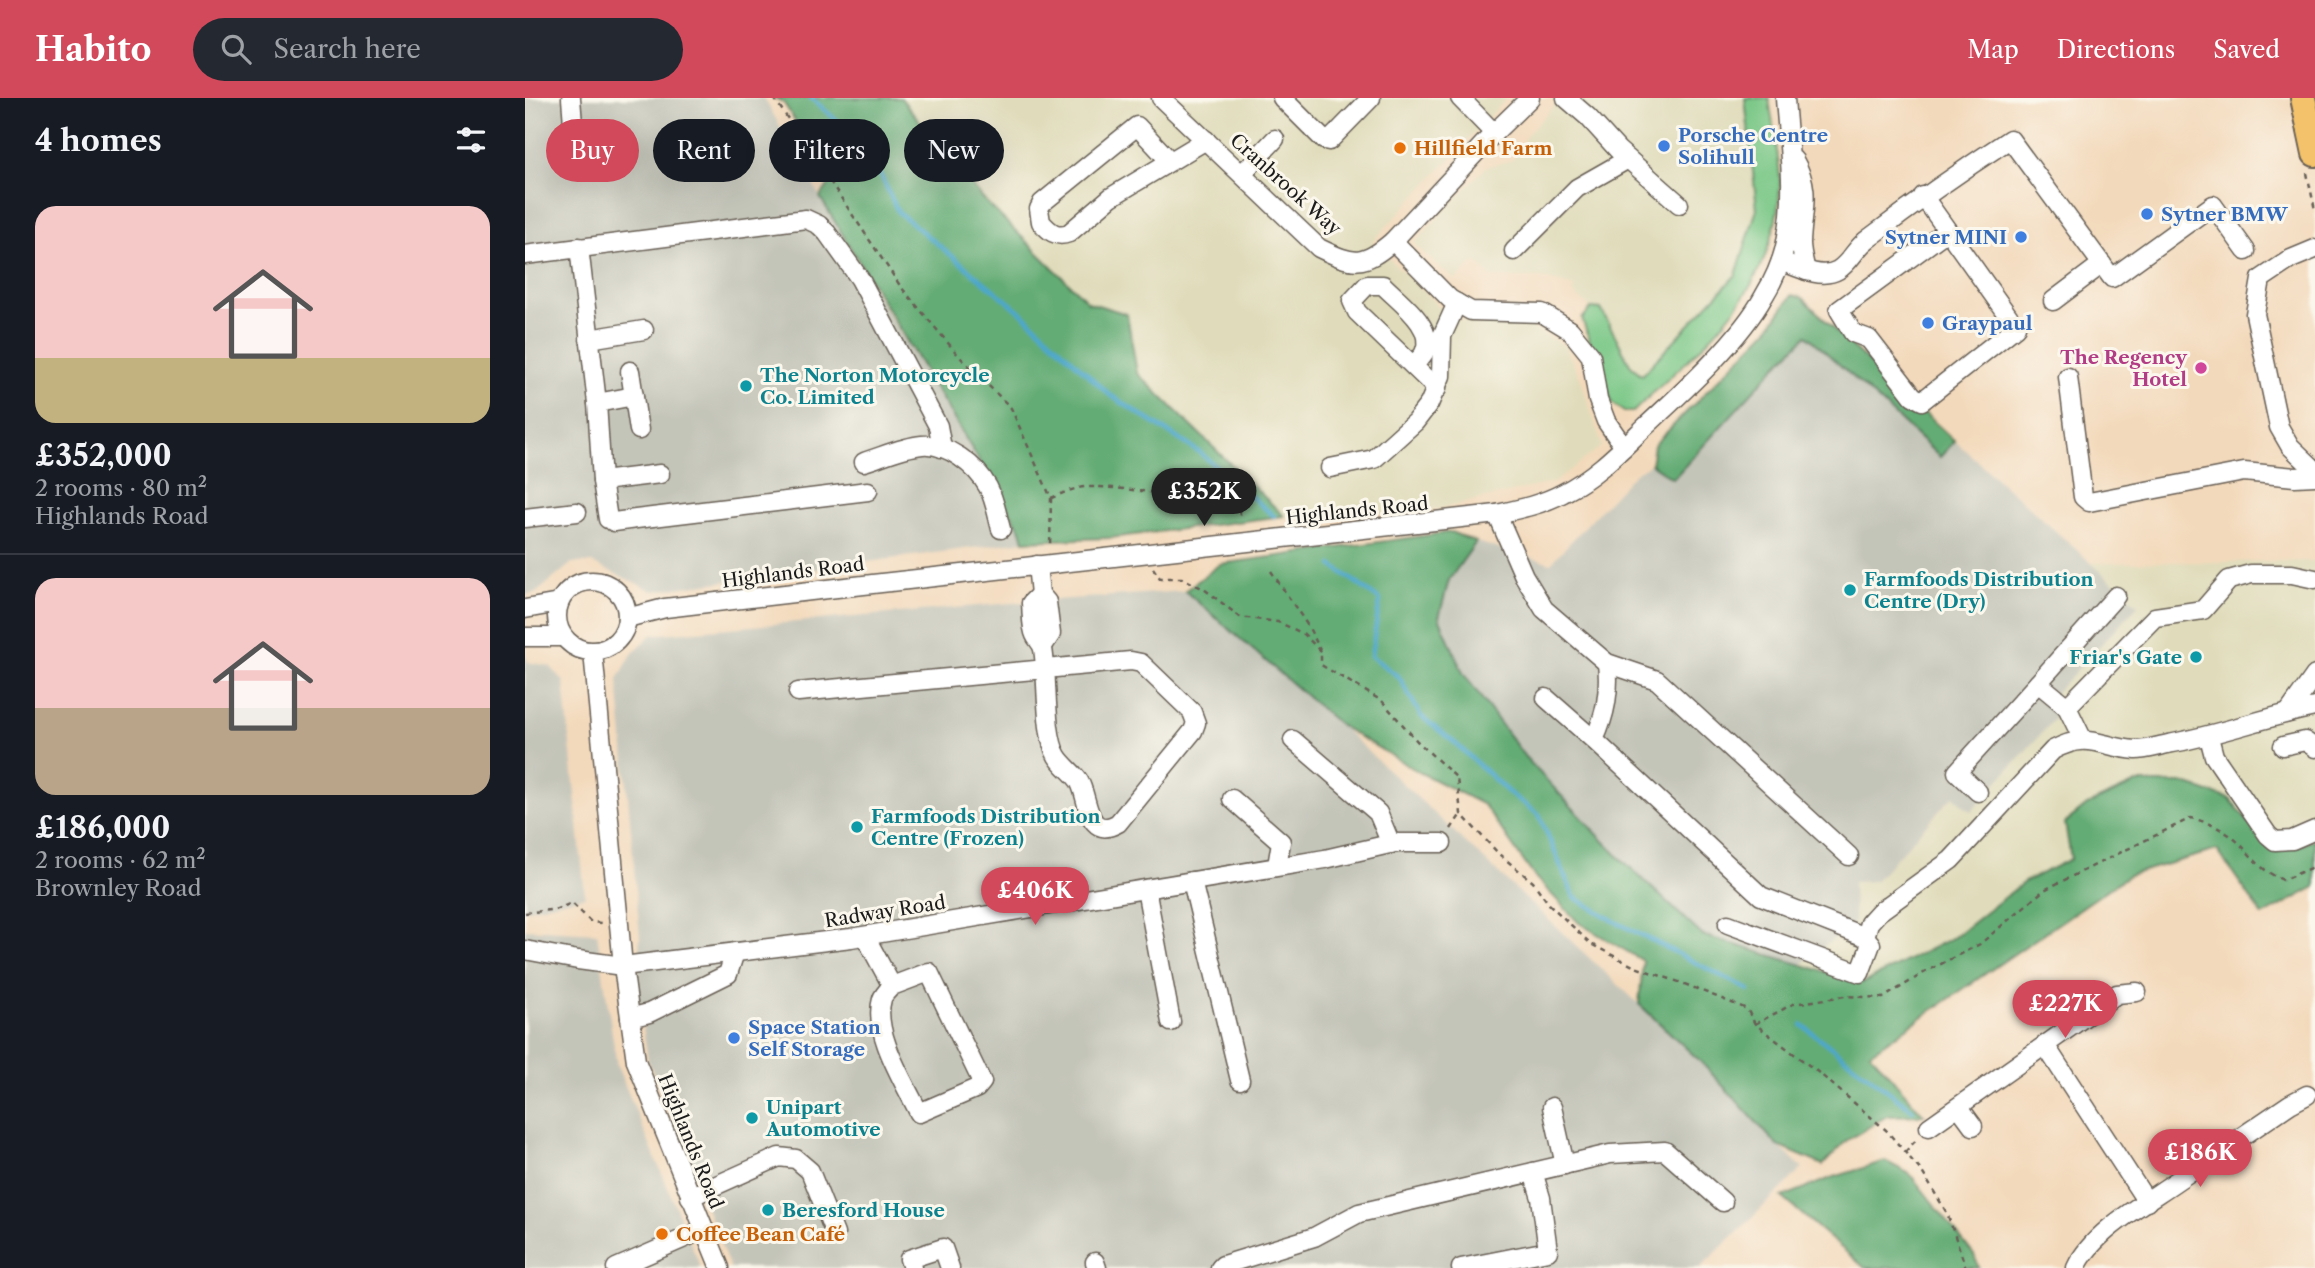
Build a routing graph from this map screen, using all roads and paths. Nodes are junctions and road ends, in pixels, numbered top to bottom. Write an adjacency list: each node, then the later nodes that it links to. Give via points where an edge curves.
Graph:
1 (571, 98): 12 (street)
2 (774, 98): 54 (path, via 901,287 1010,408)
3 (1161, 98): 16 (street, Cranbrook Way)
4 (1282, 98): 5 (street, via 1329,141)
5 (1371, 98)
6 (1460, 98): 14 (street)
7 (1530, 98): 14 (street, Cranbrook Way)
8 (1566, 98): 19 (street)
9 (1785, 98): 13 (street, Highlands Road)
10 (1794, 98): 13 (street)
11 (2303, 98): 18 (highway)
12 (573, 119)
13 (1787, 124): 17 (street, Highlands Road)
14 (1494, 133): 25 (street, Cranbrook Way)
15 (1275, 139): 21 (street)
16 (1206, 140): 20 (street); 21 (street, Cranbrook Way)
17 (1791, 154): 31 (street, Highlands Road, via 1791,203); 33 (street, via 1803,176 1806,205 1801,245)
18 (2315, 154)
19 (1628, 159): 23 (street); 28 (street, via 1577,188)
20 (1170, 161): 20 (street, via 1111,197 1069,233 1055,234 1041,222 1042,203 1137,126)
21 (1242, 174): 25 (street, Cranbrook Way, via 1319,248 1346,261 1373,258)
22 (1923, 197): 24 (street); 32 (street, via 2010,139); 33 (street, via 1861,244 1840,270)
23 (1679, 204)
24 (1947, 231): 24 (street, via 2016,327 1922,401 1913,396 1869,339 1853,333 1839,310)
25 (1393, 241): 35 (street)
26 (579, 247): 30 (street); 37 (street); 46 (street, via 806,219 819,225 860,279 938,426)
27 (2315, 249): 49 (street, via 2261,279 2255,313 2279,427 2290,446)
28 (1514, 251)
29 (2246, 251): 32 (street, via 2213,205 2112,278)
30 (525, 255)
31 (1781, 261): 33 (street); 45 (street, Highlands Road, via 1764,297 1737,333)
32 (2102, 264): 34 (street)
33 (1806, 271)
34 (2053, 301)
35 (1457, 303): 41 (street, via 1442,336); 45 (street, via 1471,311 1542,313 1570,330 1591,356 1598,400)
36 (644, 330): 37 (street)
37 (590, 339): 43 (street)
38 (1413, 366): 38 (street, via 1357,312 1352,300 1367,285 1383,285 1423,326 1424,353); 41 (street)
39 (630, 370): 42 (street)
40 (2069, 377): 51 (street, via 2083,497 2089,502 2244,472)
41 (1437, 389): 48 (street, via 1416,422 1374,459)
42 (634, 397): 43 (street); 44 (street)
43 (597, 403): 52 (street)
44 (639, 430)
45 (1624, 447): 56 (street, Highlands Road, via 1593,475 1563,493)
46 (942, 448): 47 (street, via 924,445); 59 (street, via 972,467 988,486)
47 (864, 462)
48 (1330, 467)
49 (2315, 470)
50 (660, 474): 52 (street)
51 (2315, 475)
52 (602, 481): 53 (street, via 606,514 614,522)
53 (868, 491)
54 (1051, 498): 58 (path, via 1084,486 1167,493 1206,493 1222,488); 61 (path)
55 (577, 512): 57 (street)
56 (1497, 514): 60 (street, Highlands Road); 72 (street, via 1524,576 1544,608)
57 (525, 518)
58 (1242, 519)
59 (1001, 529)
60 (1143, 554): 61 (street, Highlands Road); 71 (path, via 1160,578 1182,578 1240,617 1278,622 1304,634)
61 (1044, 564): 67 (street, Highlands Road, via 665,608); 73 (street, via 1040,594 1047,602 1051,634 1043,646)
62 (1271, 571): 71 (path)
63 (2315, 579): 79 (street, via 2292,574 2229,580 2203,610 2155,617)
64 (2116, 596): 75 (street)
65 (559, 603): 66 (street); 67 (street, via 575,586 599,582 614,589 624,602); 69 (street, via 556,620)
66 (525, 609)
67 (627, 618): 70 (street, via 617,642)
68 (525, 637): 69 (street)
69 (562, 637): 70 (street, via 576,648)
70 (593, 652): 98 (street, Highlands Road)
71 (1321, 652): 109 (path, via 1321,665 1382,701 1457,778 1461,814 1591,944 1635,967 1747,1009)
72 (1607, 663): 83 (street, via 1609,686); 92 (street, via 1657,680)
73 (1044, 669): 73 (street, via 1053,745 1080,782 1090,816 1109,828 1118,823 1193,731 1192,712 1141,663); 76 (street)
74 (2315, 675): 80 (street)
75 (2038, 683): 79 (street); 87 (street, via 1957,772)
76 (798, 692)
77 (1546, 698): 83 (street)
78 (2315, 707): 80 (street)
79 (2067, 708): 84 (street)
80 (2288, 712): 81 (street)
81 (2210, 737): 84 (street, via 2137,750); 89 (street, via 2214,756 2268,835 2275,841 2292,840)
82 (1293, 740): 91 (street, via 1378,813)
83 (1594, 740): 101 (street, via 1761,897)
84 (2083, 740): 101 (street, via 2053,750 1951,860 1878,912)
85 (2283, 746): 86 (street, via 2305,741)
86 (2315, 748)
87 (1978, 792)
88 (1232, 799): 93 (street, via 1281,842)
89 (2315, 830)
90 (1442, 843): 91 (street, Radway Road)
91 (1391, 844): 93 (street, Radway Road)
92 (1849, 856)
93 (1277, 866): 95 (street, Radway Road)
94 (2315, 866): 109 (path, via 2283,880 2266,873 2233,838 2192,818 2044,890 1980,944 1883,998 1845,996 1793,1004)
95 (1192, 881): 96 (street, Radway Road); 111 (street)
96 (1146, 889): 100 (street, Radway Road); 108 (street)
97 (525, 913): 98 (path, via 572,903 591,922)
98 (619, 917): 104 (street, Highlands Road)
99 (1728, 924): 101 (street, via 1860,973 1871,944)
100 (865, 936): 103 (street, Radway Road); 105 (street)
101 (1865, 937)
102 (525, 950): 104 (street, Radway Road)
103 (735, 952): 104 (street, Radway Road); 107 (street, via 728,974)
104 (623, 966): 107 (street, Highlands Road)
105 (892, 986): 105 (street, via 929,972 982,1082 977,1088 919,1113 883,1037 882,998)
106 (2137, 992): 110 (street, via 2117,994)
107 (630, 1018): 119 (street, Highlands Road, via 636,1061)
108 (1171, 1022)
109 (1755, 1024): 130 (path, via 1886,1130 1914,1162 1947,1213)
110 (2045, 1045): 114 (street); 121 (street)
111 (1240, 1080)
112 (2307, 1095): 121 (street)
113 (1552, 1107): 117 (street)
114 (1959, 1107): 115 (street); 116 (street)
115 (1973, 1126)
116 (1929, 1127)
117 (1565, 1165): 118 (street); 120 (street, via 1610,1154 1665,1151)
118 (1533, 1172): 128 (street, via 1359,1213 1314,1237); 129 (street, via 1548,1251)
119 (690, 1197): 122 (street, Highlands Road); 123 (street, via 779,1157 796,1158 810,1171)
120 (1723, 1202)
121 (2147, 1202): 131 (street, via 2097,1239)
122 (703, 1230): 124 (street); 125 (street, Highlands Road)
123 (835, 1234)
124 (616, 1268)
125 (720, 1268)
126 (912, 1268): 127 (street, via 909,1259 943,1248)
127 (950, 1268)
128 (1220, 1268)
129 (1461, 1268)
130 (1966, 1268)
131 (2076, 1268)

